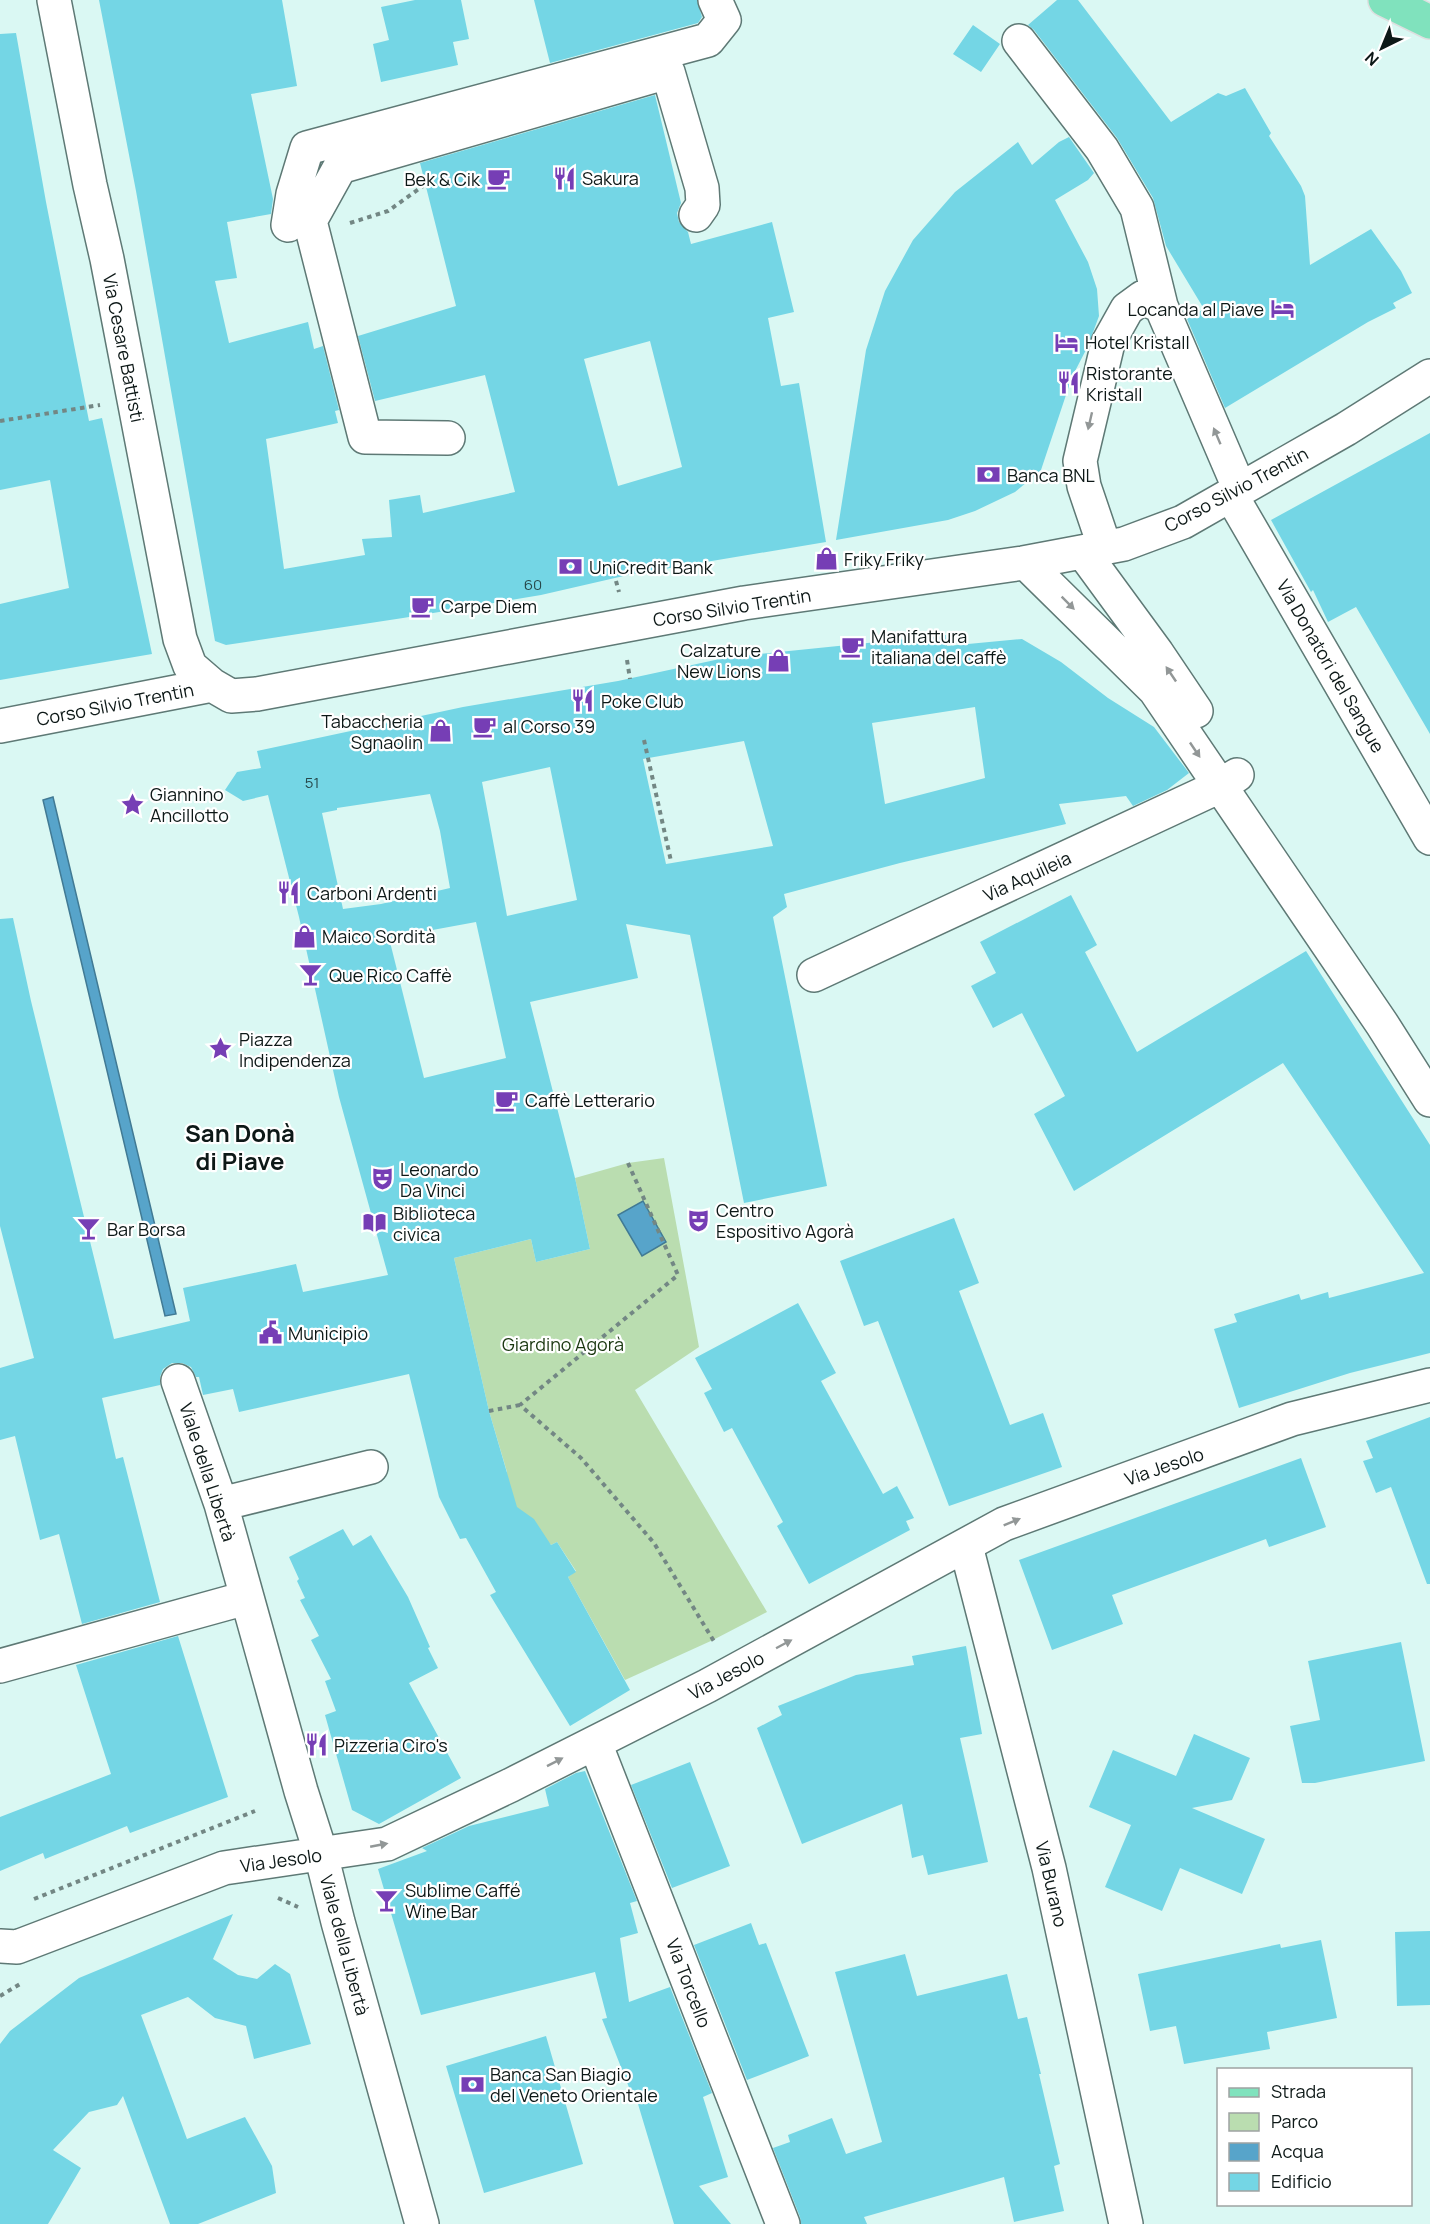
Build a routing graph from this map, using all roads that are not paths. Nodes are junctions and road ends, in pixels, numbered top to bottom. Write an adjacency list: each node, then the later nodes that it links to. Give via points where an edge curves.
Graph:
1 (54, 0): 14 (street, Via Cesare Battisti, via 180,639 190,666)
2 (715, 0): 7 (street, via 724,20 708,40 307,148 293,194)
3 (1385, 0): 4 (main road)
4 (1430, 22)
5 (1019, 41): 8 (street, Via Donatori del Sangue, via 1102,149 1137,208)
6 (696, 215): 7 (street, via 704,205 702,188 668,72 340,167)
7 (299, 223): 10 (street, via 365,437)
8 (1161, 306): 11 (street, Via Donatori del Sangue, one-way to 8); 12 (street, one-way to 12, via 1142,298 1127,309 1108,343 1080,461)
9 (1430, 376): 11 (street, Corso Silvio Trentin)
10 (448, 438)
11 (1236, 493): 12 (street, Corso Silvio Trentin, via 1183,522 1124,544); 17 (street, Via Donatori del Sangue)
12 (1094, 550): 13 (street, Corso Silvio Trentin); 16 (street, one-way to 12)
13 (1026, 563): 14 (street, Corso Silvio Trentin, via 744,603 257,694 231,696); 16 (street, one-way to 16, via 1155,690)
14 (212, 685): 15 (street, Corso Silvio Trentin)
15 (0, 726)
16 (1230, 780): 18 (street, Via Aquileia); 19 (street, via 1326,908); 20 (street)
17 (1430, 838)
18 (814, 975)
19 (1430, 1062)
20 (1430, 1100)
21 (178, 1381): 24 (street, Viale della Libertà)
22 (1430, 1385): 25 (street, Via Jesolo, one-way to 22, via 1004,1524 1292,1419)
23 (372, 1467): 24 (street)
24 (221, 1504): 26 (street, Viale della Libertà)
25 (966, 1546): 28 (street, Via Jesolo, one-way to 25); 33 (street, Via Burano, via 1049,1868)
26 (246, 1598): 27 (street); 29 (street, Viale della Libertà)
27 (0, 1666)
28 (595, 1743): 29 (street, Via Jesolo, one-way to 28, via 387,1844); 32 (street, Via Torcello)
29 (321, 1854): 30 (street, Via Jesolo, via 224,1868); 31 (street, Viale della Libertà)
30 (11, 1961)
31 (422, 2224)
32 (783, 2224)
33 (1126, 2224)

